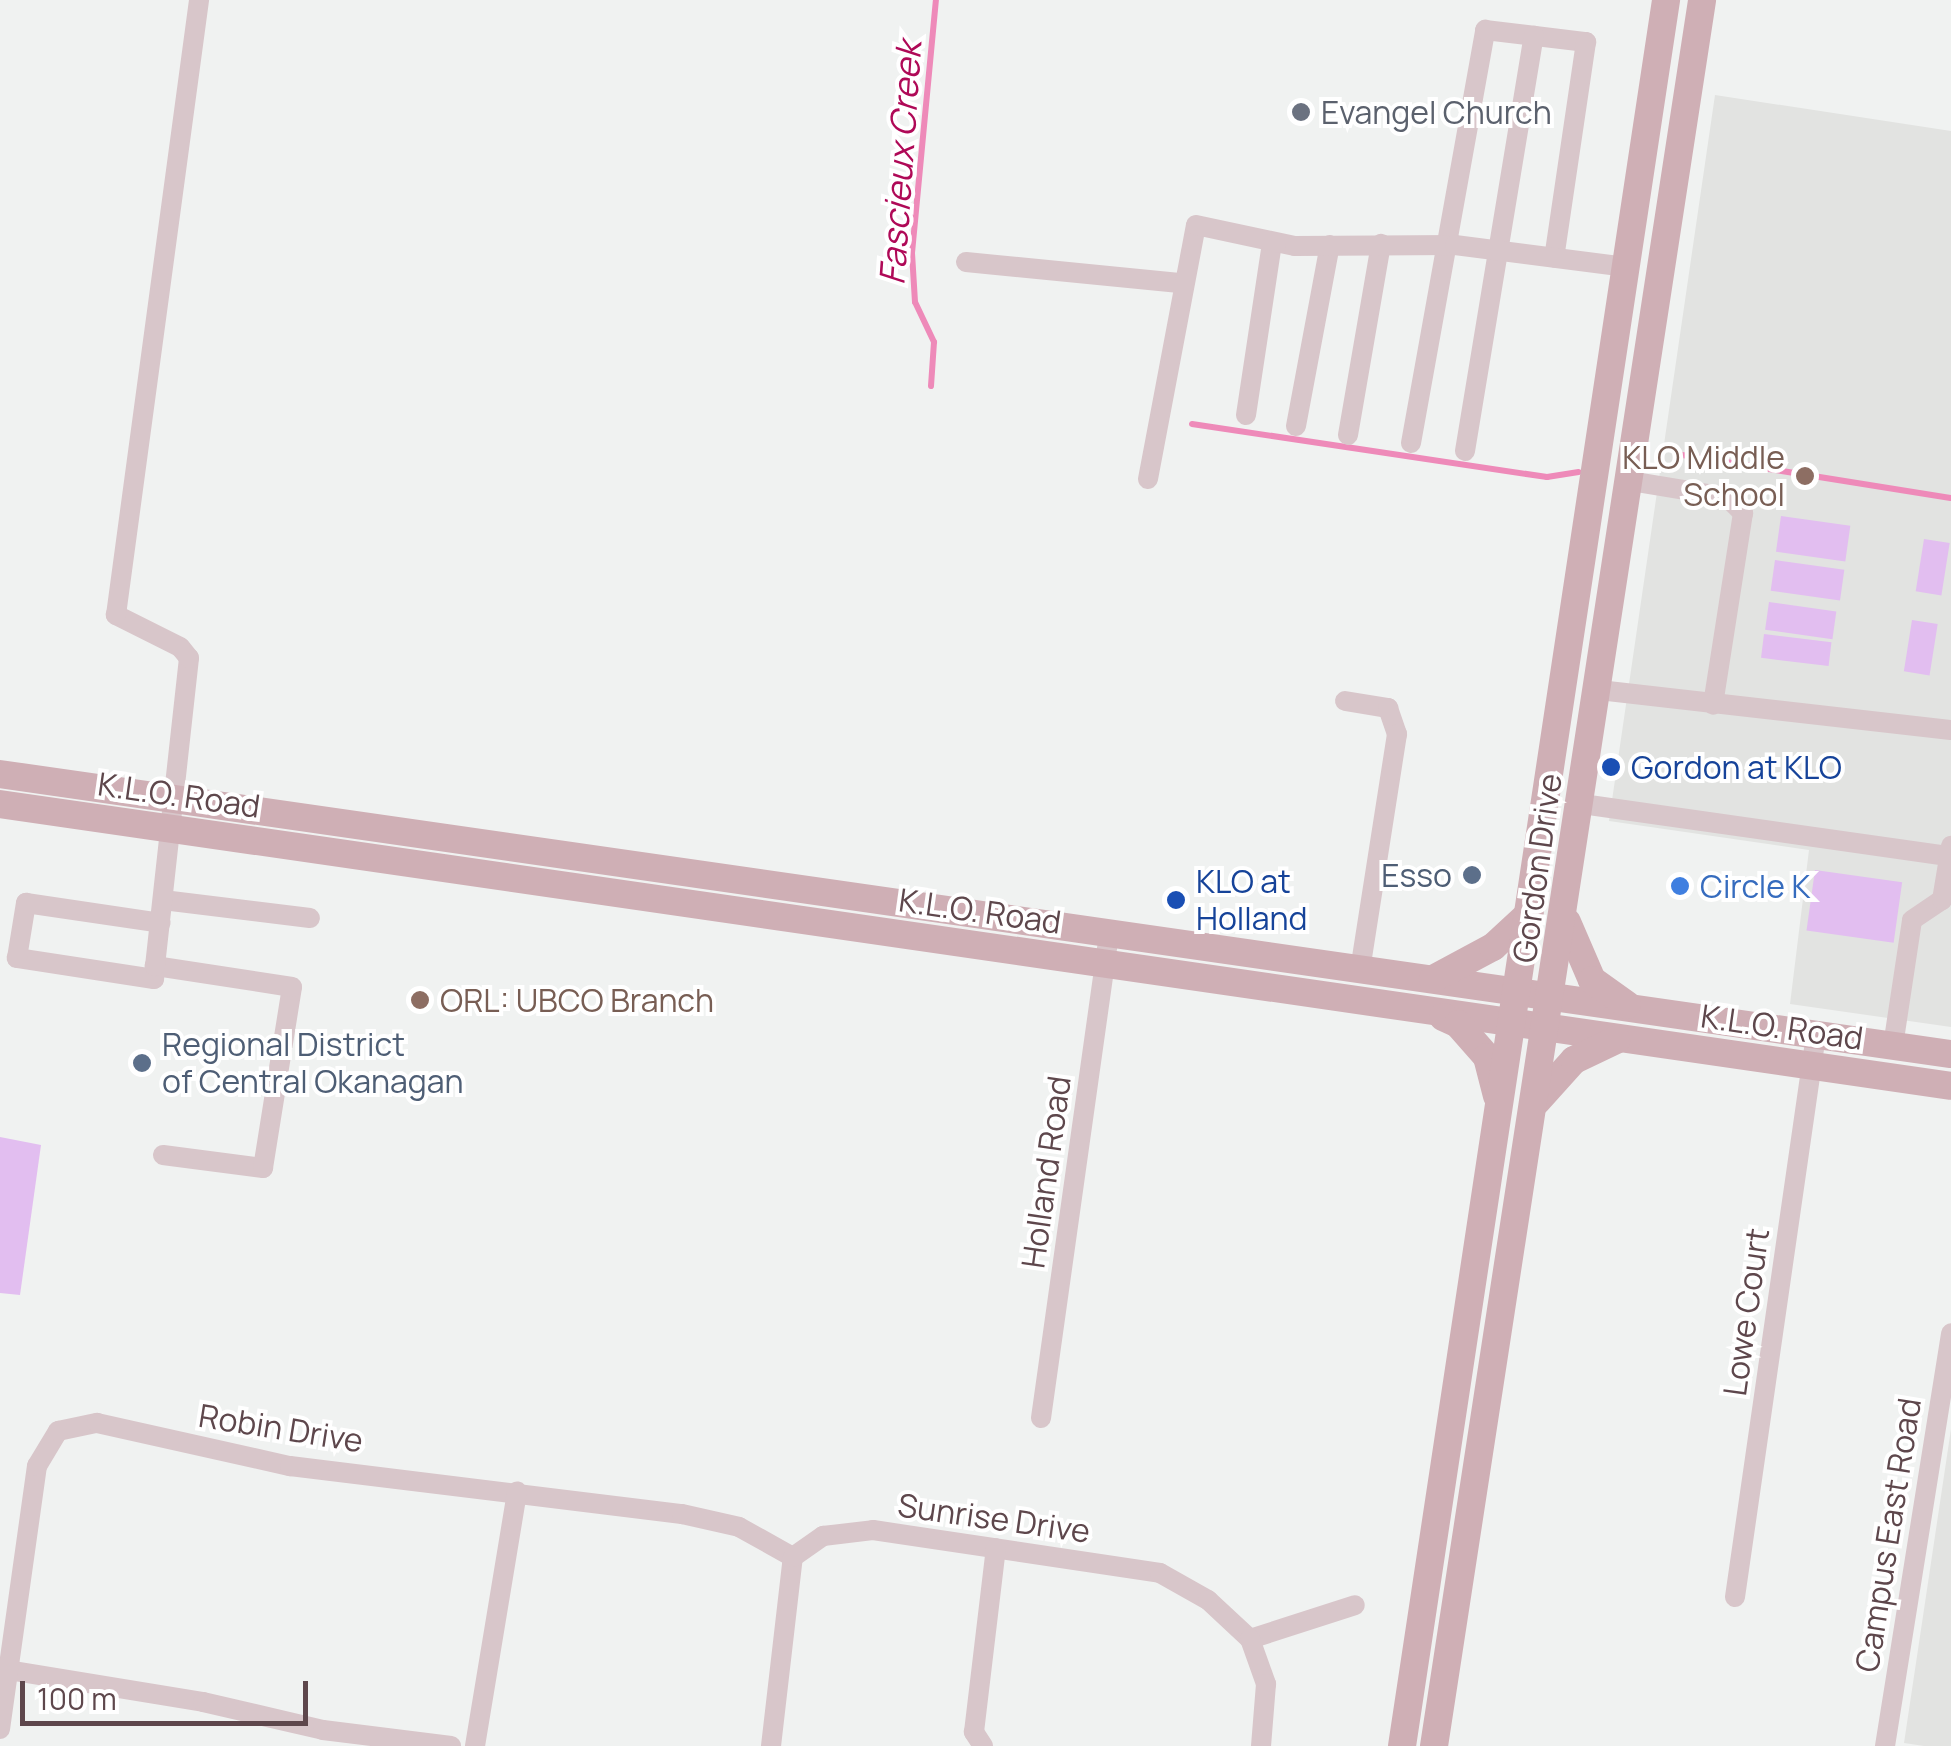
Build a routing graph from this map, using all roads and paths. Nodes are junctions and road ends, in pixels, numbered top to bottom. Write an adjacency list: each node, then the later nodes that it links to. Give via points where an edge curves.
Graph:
1 (199, 0): 26 (street, via 116,615 180,646 189,658)
2 (1666, 0): 12 (main road, Gordon Drive)
3 (1702, 0): 20 (main road, Gordon Drive)
4 (1534, 36): 8 (street, via 1485,30); 9 (street); 10 (street, via 1586,42)
5 (1272, 243): 7 (street); 13 (street, via 1196,226); 14 (street)
6 (1381, 244): 7 (street); 8 (street); 16 (street)
7 (1330, 245): 15 (street)
8 (1446, 245): 9 (street); 17 (street)
9 (1500, 251): 10 (street); 18 (street)
10 (1554, 258): 12 (street)
11 (966, 262): 13 (street)
12 (1626, 267): 32 (main road, Gordon Drive)
13 (1182, 283): 19 (street)
14 (1246, 415)
15 (1296, 426)
16 (1348, 436)
17 (1411, 443)
18 (1465, 451)
19 (1148, 480)
20 (1630, 481): 21 (main road, Gordon Drive); 23 (street, via 1727,497 1743,513)
21 (1599, 690): 23 (street); 28 (main road, Gordon Drive)
22 (1345, 701): 39 (street, via 1388,708 1397,734)
23 (1713, 704): 24 (street)
24 (1951, 730)
25 (0, 774): 26 (main road, K.L.O. Road)
26 (176, 799): 29 (street); 36 (main road, K.L.O. Road)
27 (0, 804): 29 (main road, K.L.O. Road)
28 (1582, 804): 30 (street); 34 (main road, Gordon Drive)
29 (174, 830): 31 (street); 37 (main road, K.L.O. Road)
30 (1950, 850): 49 (street, via 1942,900 1912,920)
31 (163, 900): 33 (street); 35 (street)
32 (1530, 913): 40 (main road, via 1482,954); 41 (main road, Gordon Drive)
33 (310, 918)
34 (1565, 918): 42 (main road, Gordon Drive); 43 (main road, via 1592,980)
35 (160, 923): 38 (street); 38 (street, via 26,903 17,958 154,980)
36 (1110, 934): 37 (street, Holland Road); 39 (main road, K.L.O. Road)
37 (1105, 964): 44 (main road, K.L.O. Road); 57 (street, Holland Road)
38 (155, 966): 55 (street, via 292,987 263,1168)
39 (1360, 969): 40 (main road, K.L.O. Road)
40 (1430, 980): 41 (main road, K.L.O. Road)
41 (1518, 992): 42 (main road, K.L.O. Road); 45 (main road, Gordon Drive)
42 (1553, 997): 43 (main road, K.L.O. Road); 46 (main road, Gordon Drive)
43 (1633, 1009): 47 (main road, K.L.O. Road)
44 (1428, 1010): 45 (main road, K.L.O. Road); 54 (main road, via 1474,1038 1494,1076)
45 (1513, 1023): 46 (main road, K.L.O. Road); 54 (main road, Gordon Drive)
46 (1548, 1028): 48 (main road, K.L.O. Road); 53 (main road, Gordon Drive)
47 (1816, 1035): 49 (main road, K.L.O. Road); 51 (street, Lowe Court)
48 (1622, 1039): 51 (main road, K.L.O. Road); 53 (main road, via 1593,1046)
49 (1893, 1046): 50 (main road, K.L.O. Road)
50 (1951, 1054)
51 (1812, 1066): 52 (main road, K.L.O. Road); 61 (street, Lowe Court)
52 (1951, 1086)
53 (1536, 1102): 73 (main road, Gordon Drive)
54 (1500, 1112): 72 (main road, Gordon Drive)
55 (163, 1155)
56 (1951, 1332): 66 (street, Campus East Road)
57 (1041, 1418)
58 (518, 1491): 60 (street, Robin Drive, via 739,1527); 64 (street, Robin Drive, via 290,1466 97,1423 58,1431 37,1466); 68 (street)
59 (996, 1548): 60 (street, Sunrise Drive, via 873,1530 823,1536); 63 (street, Sunrise Drive, via 1160,1573 1208,1600); 70 (street, via 974,1732)
60 (793, 1557): 69 (street)
61 (1735, 1597)
62 (1355, 1604): 63 (street)
63 (1250, 1639): 71 (street, Sunrise Drive, via 1266,1684)
64 (8, 1670): 65 (street, Robin Drive); 67 (street, via 203,1702 323,1730)
65 (0, 1730)
66 (1889, 1745)
67 (451, 1746)
68 (475, 1746)
69 (771, 1746)
70 (983, 1746)
71 (1262, 1746)
72 (1402, 1746)
73 (1434, 1746)

